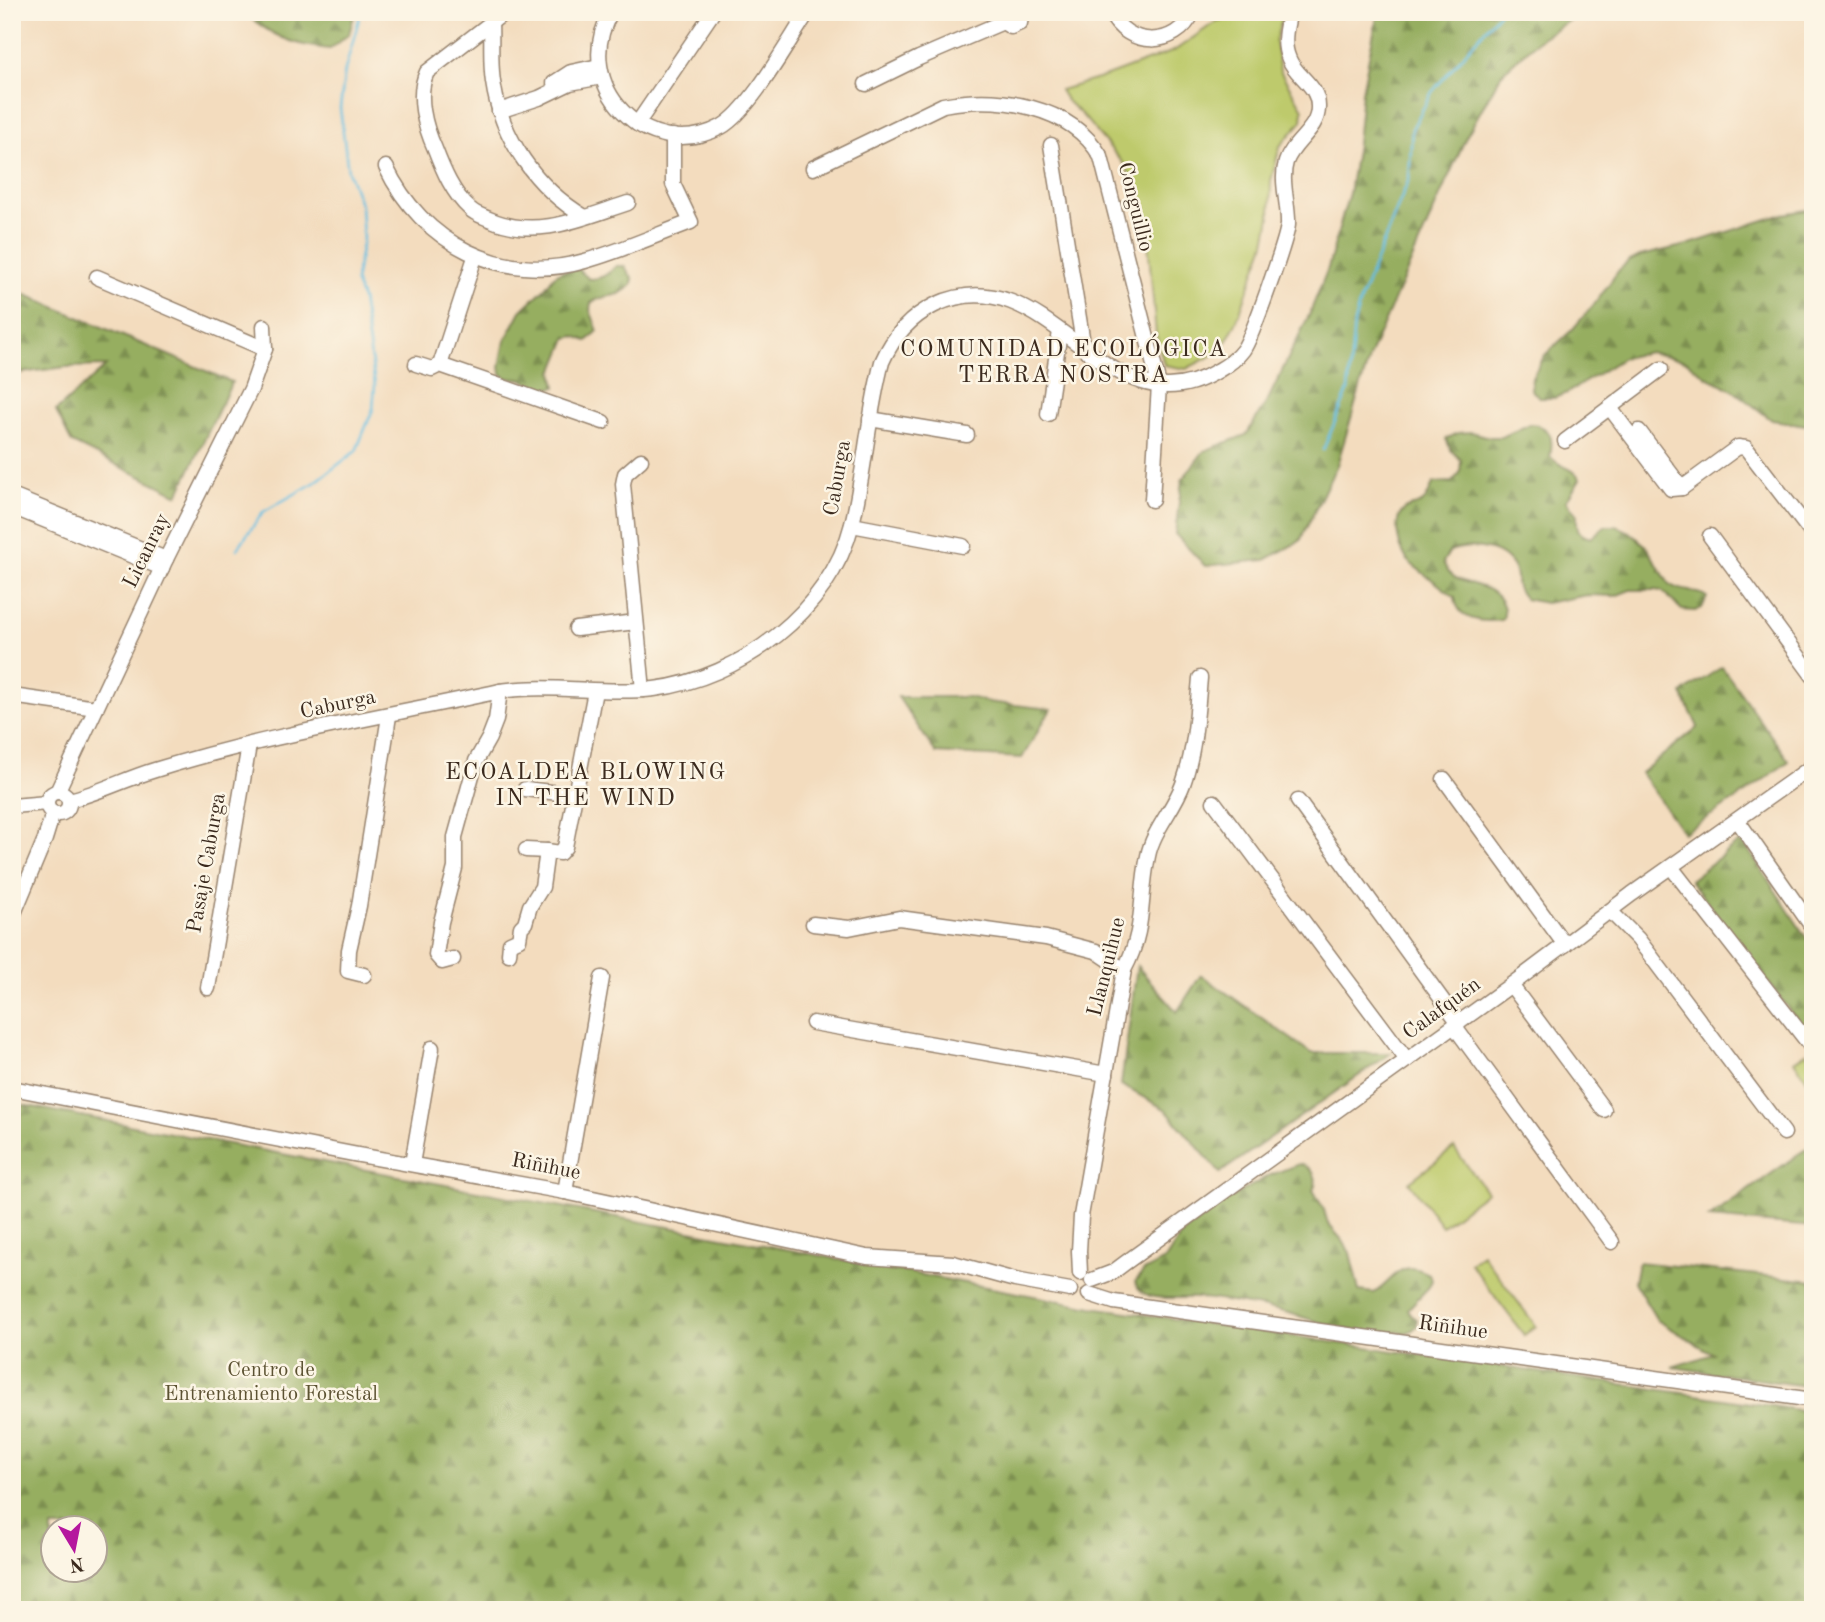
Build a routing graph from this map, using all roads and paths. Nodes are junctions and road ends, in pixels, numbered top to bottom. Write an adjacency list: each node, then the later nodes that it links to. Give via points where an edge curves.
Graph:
1 (611, 12): 9 (street, via 598,50)
2 (713, 12): 12 (street)
3 (808, 12): 13 (street, via 736,116 702,134)
4 (1022, 12): 8 (street, via 1022,20 1011,27)
5 (1110, 12): 6 (street, via 1126,33 1149,40 1177,32)
6 (1193, 12)
7 (1290, 12): 28 (street, Caburga, via 1285,39 1289,61 1308,82 1318,109 1286,162 1286,236 1245,347 1212,374 1182,384)
8 (1002, 17): 10 (street)
9 (601, 71): 11 (street, via 571,72 548,93); 12 (street, via 615,104)
10 (866, 84)
11 (502, 110): 18 (street, via 539,172); 18 (street, via 496,18 427,72 421,90 431,142 460,199 482,216 528,228)
12 (637, 124): 13 (street)
13 (673, 136): 19 (street, via 673,184 691,222 584,261 554,267 512,267)
14 (1051, 145): 24 (street)
15 (386, 167): 19 (street, via 398,191 428,226)
16 (813, 168): 28 (street, Conguillio, via 958,102 1018,105 1071,124 1101,157)
17 (628, 203): 18 (street)
18 (585, 217)
19 (475, 257): 26 (street)
20 (97, 277): 23 (street)
21 (264, 326): 23 (street, Licanray)
22 (1060, 331): 24 (street, Caburga); 30 (street); 31 (street, Caburga, via 1020,304 998,297 975,295 939,303 918,315 893,341 882,362)
23 (265, 349): 43 (street, Licanray, via 251,389)
24 (1084, 349): 28 (street, Caburga, via 1121,374)
25 (416, 364): 26 (street, via 432,369)
26 (440, 365): 32 (street)
27 (1661, 369): 29 (street)
28 (1159, 385): 37 (street, Conguillio)
29 (1614, 405): 34 (street); 41 (street, via 1682,488 1735,449 1749,450)
30 (1048, 414)
31 (870, 419): 33 (street); 39 (street, Caburga)
32 (603, 422)
33 (967, 435)
34 (1565, 441)
35 (641, 460): 44 (street, via 625,474 623,484)
36 (12, 496): 43 (street)
37 (1152, 500)
38 (12, 507): 43 (street)
39 (852, 525): 42 (street); 48 (street, Caburga, via 823,584 776,636 716,672)
40 (1710, 536): 46 (street)
41 (1813, 536)
42 (963, 546)
43 (164, 564): 52 (street, Licanray)
44 (636, 622): 45 (street); 48 (street)
45 (576, 629)
46 (1813, 676)
47 (1200, 678): 75 (street, Llanquihue, via 1184,783 1148,855 1140,930)
48 (643, 690): 50 (street, Caburga)
49 (500, 691): 50 (street, Caburga); 53 (street, Caburga); 74 (street, via 496,720 476,761 455,837 455,868 436,955 442,962)
50 (595, 691): 58 (street)
51 (12, 696): 52 (street)
52 (96, 708): 59 (street, Licanray)
53 (389, 716): 54 (street, Caburga); 76 (street, via 349,950 348,971)
54 (249, 745): 59 (street, Caburga, via 154,770 96,793); 79 (street, Pasaje Caburga)
55 (1813, 766): 64 (street, Calafquén)
56 (1444, 779): 72 (street)
57 (525, 789): 58 (street)
58 (576, 795): 66 (street, via 565,847 560,853)
59 (63, 796): 63 (street, via 48,797); 63 (street, Caburga, via 66,810 60,814)
60 (1298, 801): 81 (street)
61 (1214, 802): 84 (street)
62 (12, 806): 63 (street)
63 (50, 808): 69 (street, via 45,839)
64 (1738, 821): 67 (street, Calafquén); 71 (street)
65 (526, 850): 66 (street)
66 (547, 851): 73 (street, via 542,887 519,939 510,943)
67 (1671, 867): 68 (street, Calafquén); 83 (street)
68 (1610, 911): 72 (street, Calafquén); 88 (street, via 1638,939)
69 (12, 918)
70 (813, 924): 75 (street, via 849,928 899,918 1046,938 1096,951)
71 (1813, 928)
72 (1565, 945): 78 (street, Calafquén)
73 (509, 954)
74 (453, 959)
75 (1124, 970): 85 (street, Llanquihue)
76 (364, 975)
77 (602, 978): 90 (street)
78 (1511, 985): 81 (street, Calafquén); 87 (street)
79 (208, 988)
80 (813, 1023): 85 (street)
81 (1456, 1024): 84 (street, Calafquén); 91 (street)
82 (432, 1048): 89 (street)
83 (1813, 1049)
84 (1407, 1060): 92 (street, Calafquén, via 1119,1268)
85 (1106, 1074): 92 (street, Llanquihue, via 1081,1216 1079,1251)
86 (12, 1088): 89 (street, Riñihue)
87 (1604, 1110)
88 (1784, 1133)
89 (412, 1164): 90 (street, Riñihue)
90 (565, 1192): 92 (street, Riñihue, via 867,1256 953,1263 1070,1290 1071,1279)
91 (1612, 1242)
92 (1087, 1282): 93 (street, Riñihue, via 1114,1302)
93 (1813, 1400)

